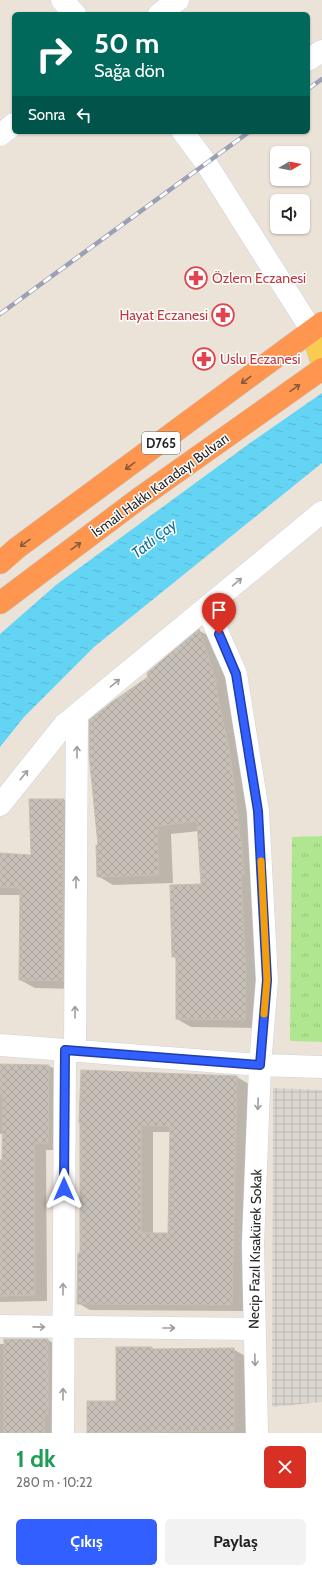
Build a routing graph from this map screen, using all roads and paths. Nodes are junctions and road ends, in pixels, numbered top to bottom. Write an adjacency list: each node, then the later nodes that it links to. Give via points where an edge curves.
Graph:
1 (62, 0): 3 (street)
2 (178, 0): 4 (street)
3 (73, 12)
4 (162, 12)
5 (322, 51): 6 (street)
6 (310, 59)
7 (12, 126): 9 (street)
8 (190, 134): 10 (street, via 206,163)
9 (0, 135)
10 (319, 330): 11 (main road); 14 (highway, D765, one-way to 14, via 17,548)
11 (322, 363)
12 (322, 369): 15 (highway, İsmail Hakkı Karadayı Bulvarı / D765, one-way to 12, via 137,500)
13 (322, 512): 16 (street, one-way to 13)
14 (0, 563)
15 (0, 603)
16 (207, 608): 17 (street, one-way to 16); 21 (street, Necip Fazıl Kısakürek Sokak, via 236,674 258,811 267,980)
17 (77, 715): 18 (street, one-way to 17, via 64,725); 20 (street, one-way to 17)
18 (0, 805)
19 (0, 1045): 20 (street)
20 (70, 1050): 21 (street); 24 (street, one-way to 20)
21 (260, 1065): 22 (street); 25 (street, Necip Fazıl Kısakürek Sokak, one-way to 25, via 253,1244)
22 (322, 1067)
23 (0, 1326): 24 (street, one-way to 24)
24 (63, 1328): 25 (street, one-way to 25); 26 (street, one-way to 24)
25 (254, 1329): 27 (street, Necip Fazıl Kısakürek Sokak, one-way to 27)
26 (63, 1433)
27 (257, 1433)

